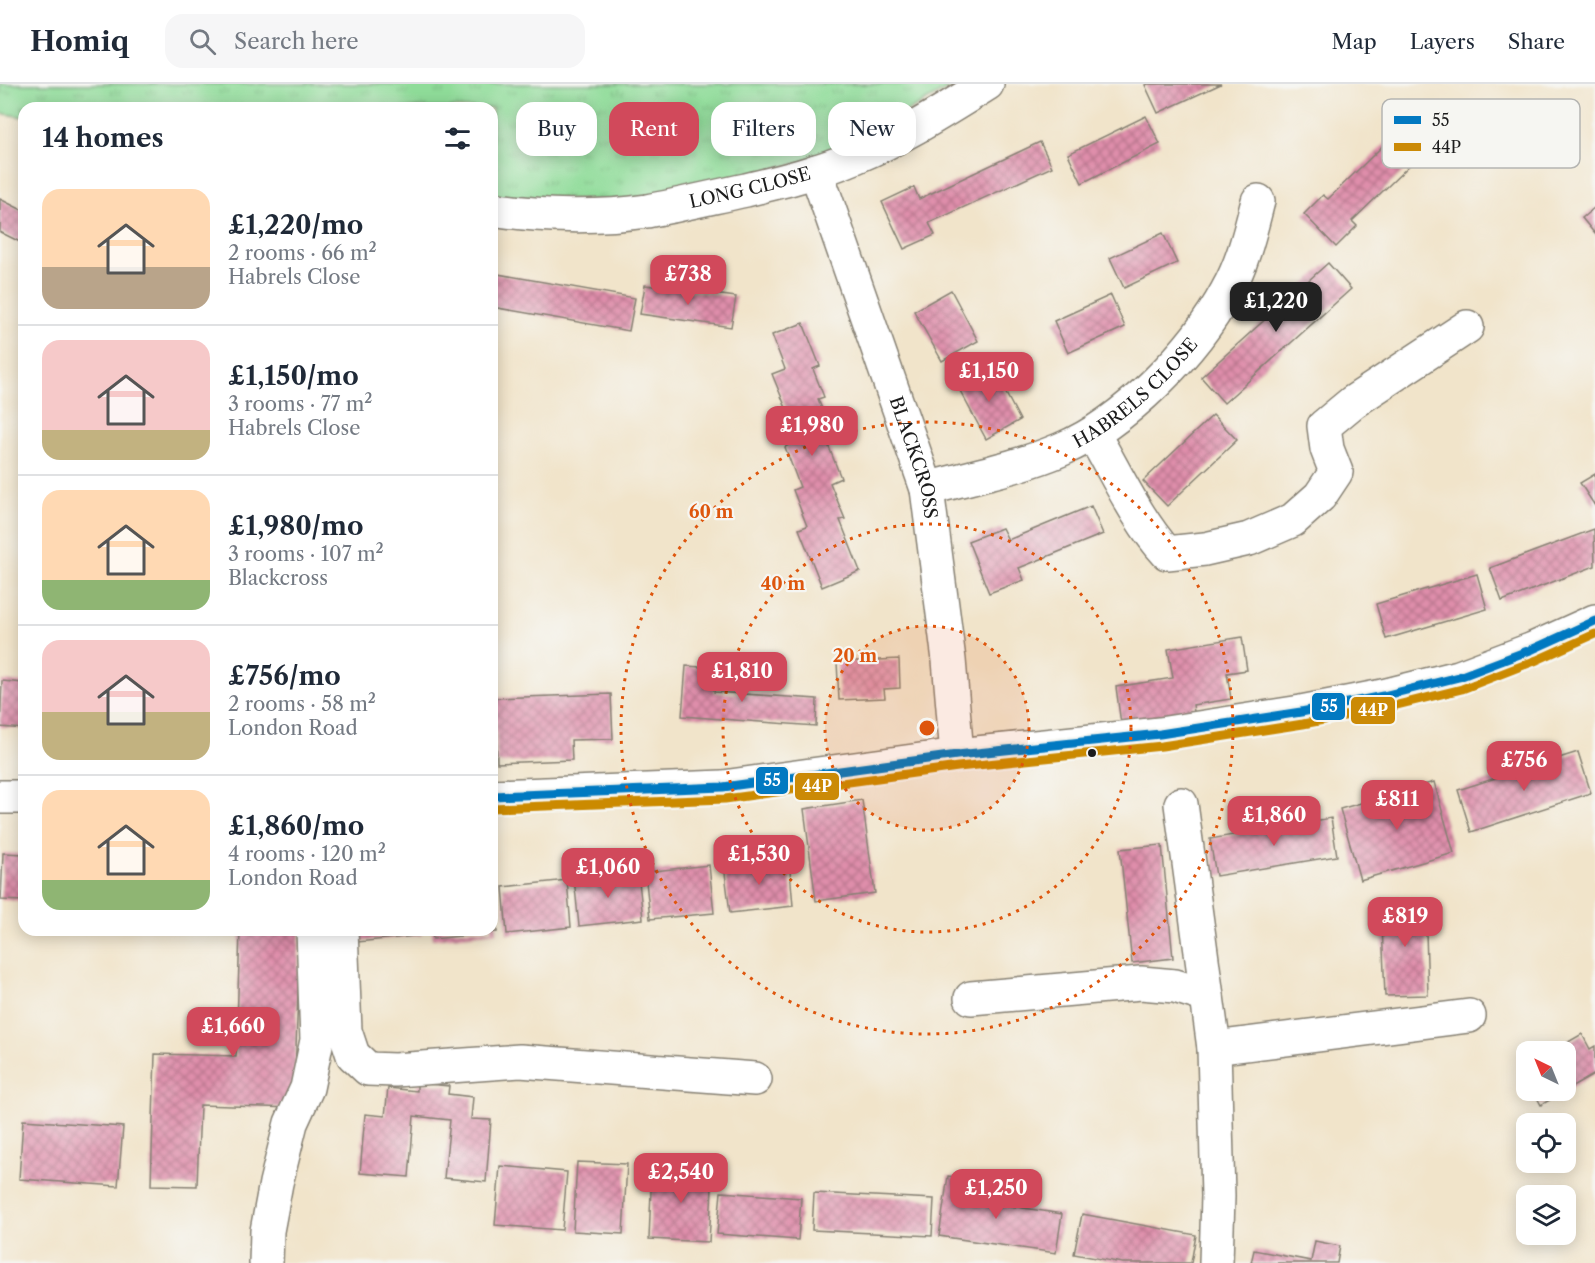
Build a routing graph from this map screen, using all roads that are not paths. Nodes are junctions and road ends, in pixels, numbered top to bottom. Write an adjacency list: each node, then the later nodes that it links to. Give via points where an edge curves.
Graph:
1 (987, 84): 2 (street, LONG CLOSE, via 891,140)
2 (816, 171): 4 (street, LONG CLOSE, via 646,211 538,215); 7 (street, BLACKCROSS)
3 (1258, 201): 6 (street, HABRELS CLOSE, via 1246,250 1210,318 1166,371)
4 (498, 210)
5 (1467, 327): 6 (street, via 1353,402 1324,426 1336,472 1320,496 1293,520 1249,539 1167,553 1140,516)
6 (1093, 434): 7 (street, HABRELS CLOSE, via 1019,465)
7 (927, 489): 9 (street, BLACKCROSS)
8 (1595, 621): 9 (street, via 1459,677 1383,696 1160,734)
9 (957, 755): 11 (street, via 723,787)
10 (0, 796): 12 (street)
11 (498, 796)
12 (18, 797)
13 (1181, 804): 16 (street)
14 (313, 936): 21 (street, via 317,1040 307,1088 291,1123 276,1182)
15 (342, 936): 20 (street, via 345,1031 353,1055 368,1068 395,1070 520,1060)
16 (1207, 996): 17 (street, via 1175,986 1141,983); 19 (street)
17 (971, 998)
18 (1469, 1016): 19 (street)
19 (1214, 1048): 22 (street)
20 (755, 1078)
21 (266, 1263)
22 (1216, 1263)

